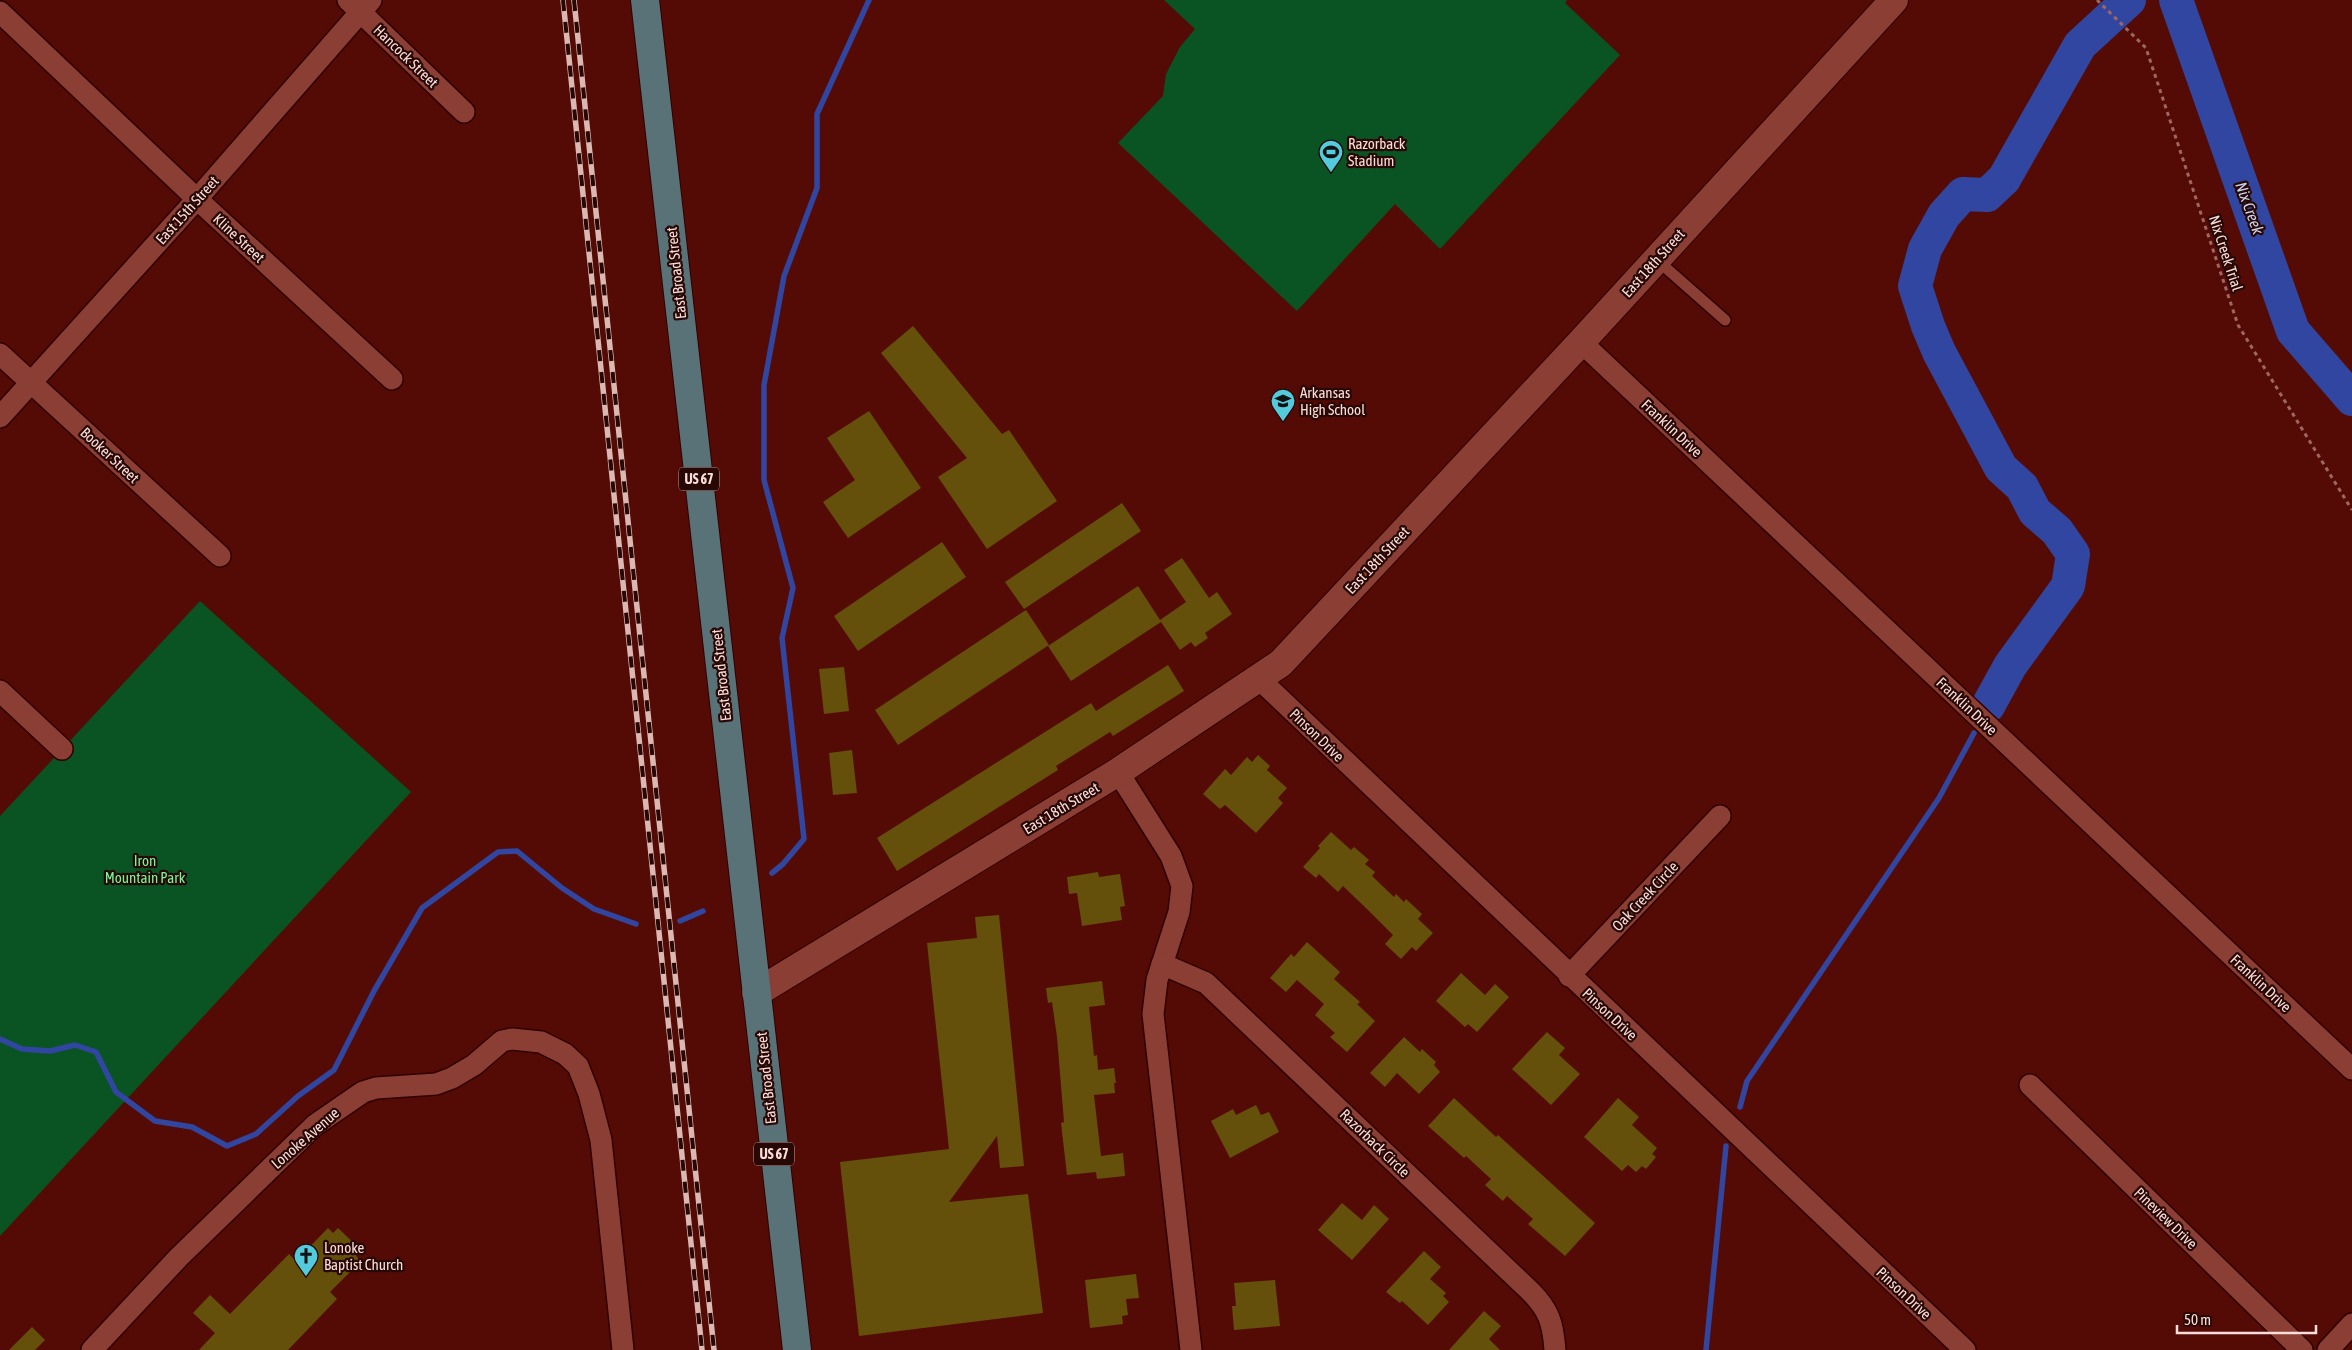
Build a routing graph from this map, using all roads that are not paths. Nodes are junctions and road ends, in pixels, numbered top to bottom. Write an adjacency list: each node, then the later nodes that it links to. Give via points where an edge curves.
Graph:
1 (645, 0): 22 (main road, East Broad Street / US 67)
2 (1894, 0): 7 (street, East 18th Street)
3 (360, 4): 5 (street, Hancock Street); 6 (street, East 15th Street)
4 (0, 12): 6 (street, Kline Street)
5 (464, 112)
6 (196, 199): 11 (street, Kline Street); 12 (street, East 15th Street)
7 (1657, 260): 8 (lane); 9 (street, East 18th Street)
8 (1725, 320)
9 (1581, 342): 15 (street, East 18th Street, via 1281,663); 23 (street, Franklin Drive)
10 (0, 354): 12 (street, Booker Street)
11 (392, 379)
12 (32, 384): 13 (street, East 15th Street); 14 (street, Booker Street)
13 (0, 417)
14 (220, 556)
15 (1257, 677): 18 (street, East 18th Street); 21 (street, Pinson Drive)
16 (0, 691): 17 (street)
17 (62, 750)
18 (1118, 772): 20 (street, via 1171,856 1182,886 1178,912); 22 (street, East 18th Street)
19 (1720, 816): 21 (street, Oak Creek Circle)
20 (1162, 964): 29 (street, via 1153,1014); 30 (street, Razorback Circle, via 1206,983 1530,1291 1544,1305 1554,1327)
21 (1569, 976): 31 (street, Pinson Drive)
22 (756, 993): 28 (main road, East Broad Street / US 67)
23 (2352, 1069)
24 (2030, 1085): 32 (street, Pineview Drive)
25 (2352, 1324): 33 (street)
26 (92, 1350): 27 (street, Lonoke Avenue, via 179,1257 315,1125 363,1092 376,1088 436,1084 452,1078 474,1065 502,1041 512,1039 541,1042 565,1054 578,1066 589,1094 601,1140)
27 (623, 1350)
28 (797, 1350)
29 (1191, 1350)
30 (1555, 1350)
31 (1964, 1350)
32 (2302, 1350)
33 (2328, 1350)

